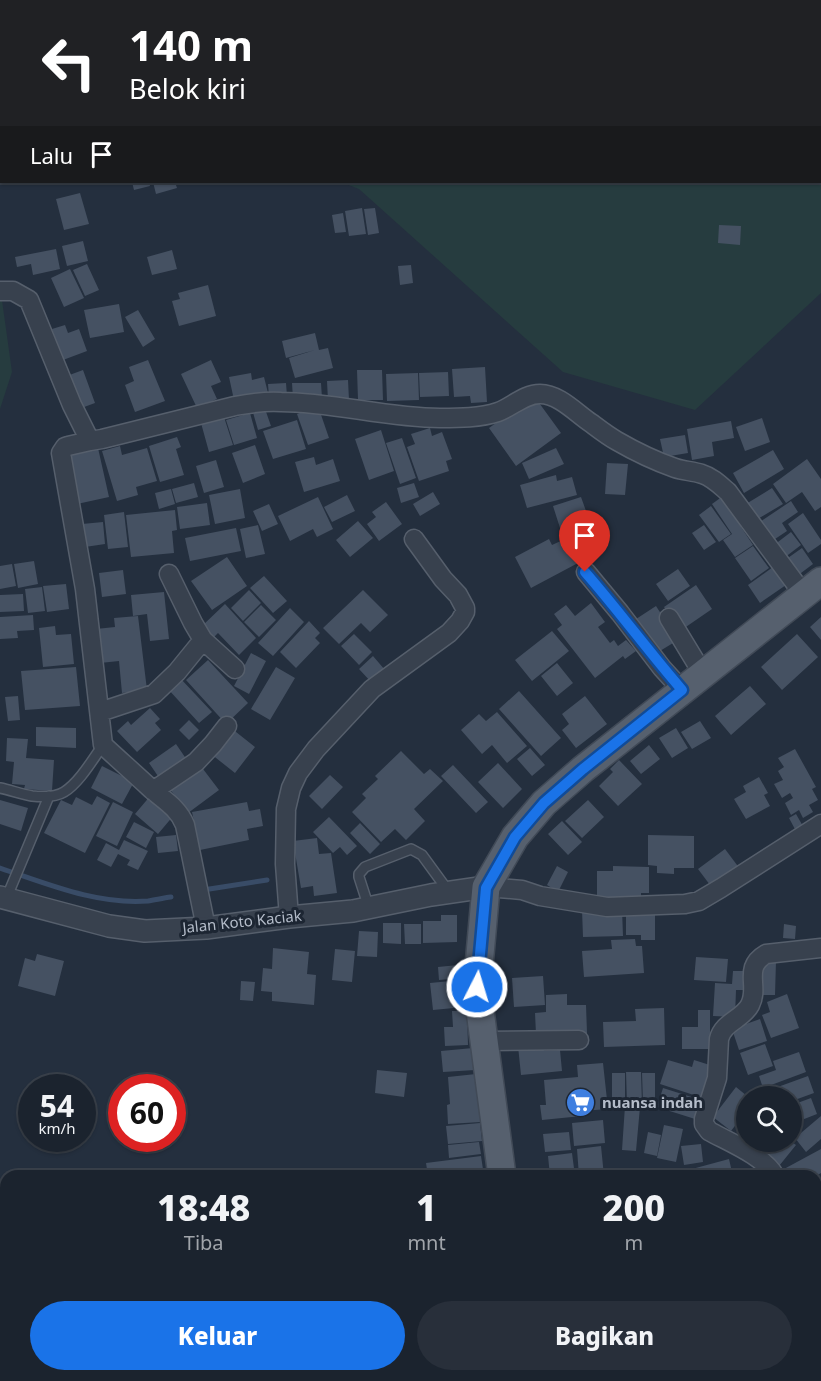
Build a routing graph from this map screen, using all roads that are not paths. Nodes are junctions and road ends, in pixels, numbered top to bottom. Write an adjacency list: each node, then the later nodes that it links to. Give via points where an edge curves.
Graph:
1 (0, 291): 2 (street, via 13,291 29,300)
2 (90, 441): 6 (street, via 255,403 312,403 404,416 478,417 540,394 562,402 647,458 717,481); 12 (street, via 65,447 61,453 85,589)
3 (414, 539): 23 (street, via 458,595 465,612 448,633 372,689 298,773 286,809)
4 (585, 572): 11 (street)
5 (169, 574): 8 (street)
6 (812, 588): 10 (main road)
7 (669, 618): 10 (street)
8 (204, 640): 9 (street); 12 (street, via 154,694)
9 (235, 669)
10 (703, 674): 11 (main road)
11 (682, 690): 19 (main road, via 544,803 515,837)
12 (100, 712): 14 (street)
13 (227, 726): 16 (street, via 196,762)
14 (103, 745): 16 (street); 17 (lane, via 66,791)
15 (0, 788): 17 (lane)
16 (153, 790): 24 (street, via 177,810 184,825)
17 (50, 796): 21 (lane)
18 (821, 825): 19 (street, via 722,888 685,904 607,907 522,890)
19 (486, 888): 20 (street, Jalan Koto Kaciak); 27 (main road, via 477,987)
20 (449, 892): 22 (street, Jalan Koto Kaciak); 22 (lane, via 422,855 411,849 359,873)
21 (5, 894): 24 (street, Jalan Koto Kaciak, via 109,926 145,931)
22 (369, 908): 23 (street, Jalan Koto Kaciak)
23 (289, 917): 24 (street, Jalan Koto Kaciak)
24 (205, 922)
25 (821, 948): 29 (street, via 759,958 752,972 750,1005 720,1033 717,1078 704,1124)
26 (579, 1040): 27 (street)
27 (484, 1041): 28 (main road)
28 (501, 1170)
29 (772, 1170)

